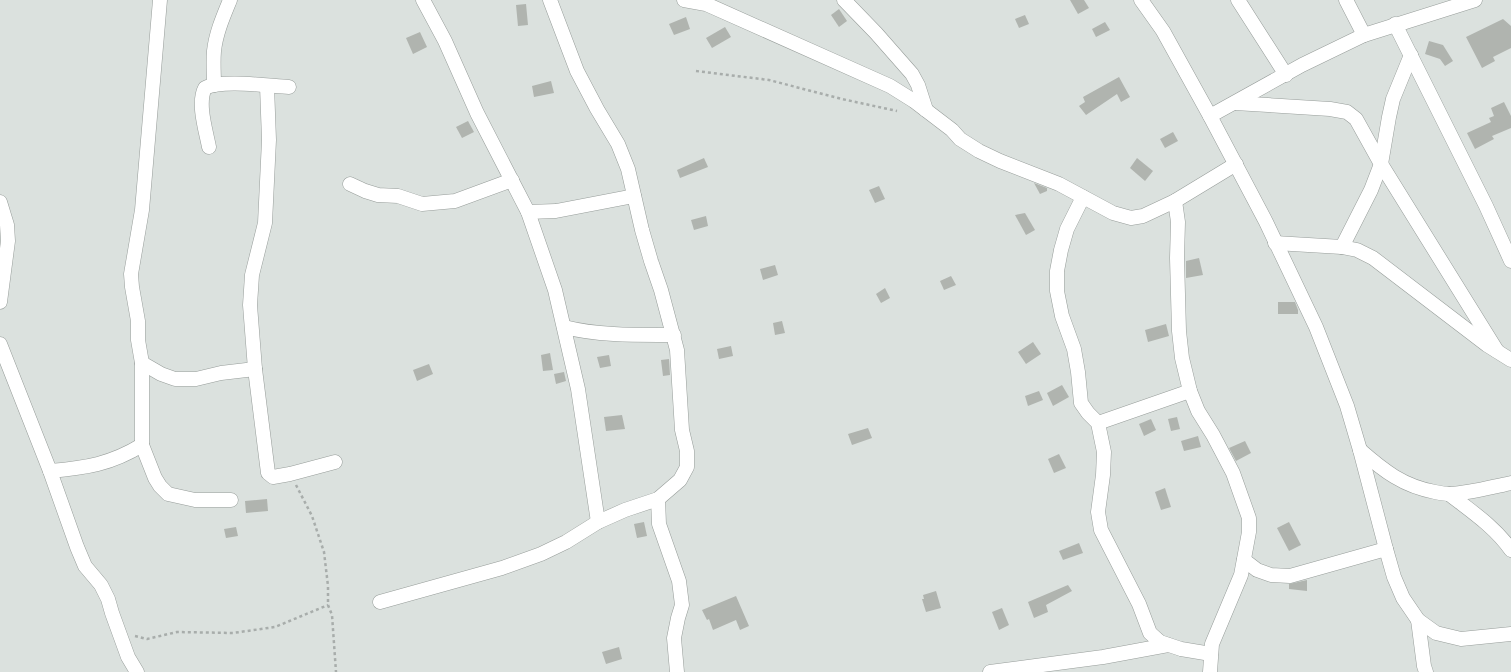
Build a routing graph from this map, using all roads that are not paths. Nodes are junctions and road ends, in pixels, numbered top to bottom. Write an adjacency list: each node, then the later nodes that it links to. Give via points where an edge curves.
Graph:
1 (160, 0): 41 (street, via 142,210 131,274)
2 (230, 0): 16 (street, via 215,46)
3 (423, 0): 25 (street)
4 (550, 0): 27 (street, via 577,71 622,151)
5 (684, 0): 20 (street, via 706,4 877,79 914,100)
6 (844, 0): 20 (street, via 912,74)
7 (1141, 0): 21 (street, via 1163,31)
8 (1238, 0): 15 (street)
9 (1346, 0): 13 (street)
10 (1475, 0): 11 (street)
11 (1453, 3): 12 (street)
12 (1395, 24): 13 (street); 14 (street)
13 (1364, 35): 15 (street)
14 (1411, 55): 24 (street, via 1393,99); 34 (street)
15 (1286, 75): 19 (street)
16 (214, 85): 17 (street); 22 (street, via 205,88 202,97 202,112)
17 (267, 86): 18 (street); 42 (street, via 269,140 265,223 252,275 250,305)
18 (289, 87)
19 (1235, 103): 21 (street); 24 (street, via 1347,112 1356,119)
20 (926, 110): 28 (street, via 960,139 979,151 1059,184)
21 (1210, 116): 23 (street)
22 (209, 147)
23 (1236, 164): 29 (street); 32 (street)
24 (1381, 164): 33 (street, via 1371,190); 39 (street)
25 (512, 180): 26 (street, via 455,200 422,204 398,196 378,195); 31 (street)
26 (350, 184)
27 (634, 196): 31 (street, via 556,211); 37 (street)
28 (1083, 197): 29 (street, via 1113,213 1131,218 1143,216); 44 (street, via 1061,250 1057,291 1062,316 1074,349 1081,403)
29 (1175, 201): 43 (street, via 1178,222 1179,331)
30 (0, 202): 35 (street, via 7,225 8,241)
31 (528, 212): 36 (street, via 555,290)
32 (1275, 243): 33 (street); 46 (street, via 1316,327 1347,406)
33 (1342, 246): 39 (street, via 1373,258)
34 (1511, 261)
35 (0, 302)
36 (564, 326): 37 (street, via 614,335); 53 (street, via 578,389)
37 (674, 335): 51 (street, via 678,350 682,430 687,452 687,467 680,480)
38 (0, 344): 48 (street)
39 (1497, 351): 40 (street)
40 (1511, 360)
41 (142, 363): 42 (street, via 175,380); 45 (street)
42 (255, 369): 47 (street, via 268,473 273,477)
43 (1190, 391): 44 (street); 56 (street, via 1198,411 1233,473 1249,518 1250,532)
44 (1098, 423): 60 (street, via 1104,452 1098,512 1101,530 1139,604 1150,633 1160,642)
45 (142, 445): 48 (street, via 105,463); 52 (street, via 155,478 168,494 195,500)
46 (1360, 450): 50 (street, via 1400,481 1419,489); 54 (street)
47 (335, 462)
48 (50, 471): 62 (street, via 77,547 108,599 128,657)
49 (1511, 483): 50 (street)
50 (1449, 494): 55 (street, via 1479,516)
51 (658, 499): 53 (street); 63 (street, via 659,524 679,581 682,605 674,638)
52 (231, 500)
53 (598, 522): 57 (street, via 566,542 528,559)
54 (1386, 549): 56 (street, via 1290,576 1271,575 1257,570); 58 (street, via 1403,598)
55 (1511, 550)
56 (1244, 560): 61 (street, via 1241,575 1212,644)
57 (380, 602)
58 (1418, 620): 59 (street, via 1436,633 1461,639); 66 (street)
59 (1511, 634)
60 (1168, 644): 61 (street); 64 (street, via 1102,657)
61 (1212, 654): 65 (street)
62 (137, 672)
63 (677, 672)
64 (990, 672)
65 (1210, 672)
66 (1426, 672)

